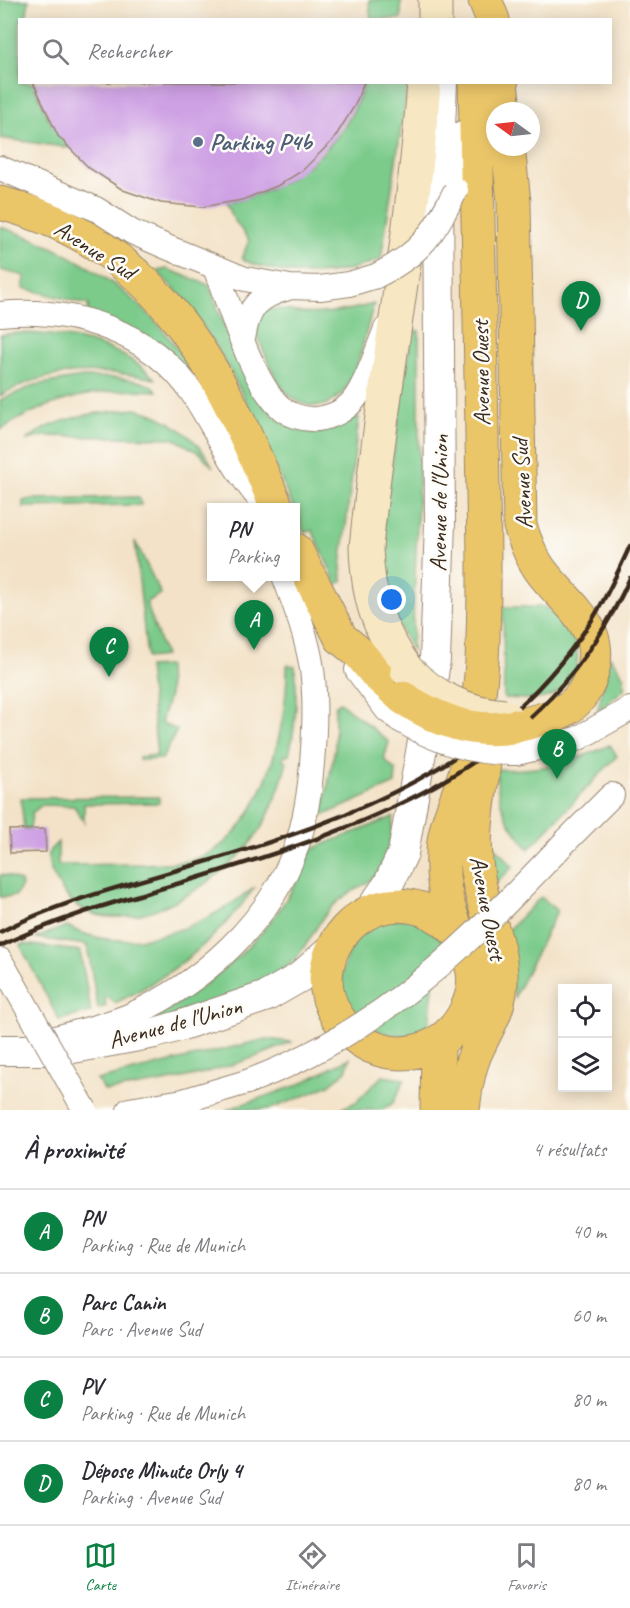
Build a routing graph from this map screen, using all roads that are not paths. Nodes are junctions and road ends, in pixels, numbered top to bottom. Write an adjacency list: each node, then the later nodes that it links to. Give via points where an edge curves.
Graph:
1 (435, 0): 4 (main road)
2 (476, 0): 5 (main road)
3 (485, 0): 6 (main road)
4 (435, 18)
5 (475, 18)
6 (492, 18)
7 (424, 84): 18 (main road, via 411,219)
8 (442, 84): 31 (street, Avenue de l'Union, via 438,173 440,523 435,660 403,853)
9 (472, 84): 17 (street, bridge, via 462,98 462,149 456,190 423,247 401,264 350,284)
10 (474, 84): 25 (main road, Avenue Ouest, via 484,555)
11 (501, 84): 12 (main road)
12 (503, 102)
13 (509, 156): 29 (main road, Avenue Sud, via 514,202 520,526 539,569 580,615 594,646 590,683 581,698 567,711)
14 (0, 168): 16 (street, via 96,209 132,231)
15 (0, 203): 22 (main road, Avenue Sud, via 46,219 89,241 147,284 172,310 217,374)
16 (215, 268): 17 (street, via 245,279); 20 (street)
17 (290, 287): 20 (street, via 272,292 251,309)
18 (397, 305): 20 (street, via 356,397 328,418 310,420 279,407 265,390); 26 (main road, via 366,548 373,610)
19 (0, 314): 21 (street, via 76,317 132,339 157,355 177,373 244,479)
20 (243, 339)
21 (265, 503)
22 (275, 503)
23 (300, 558): 26 (main road, Avenue Sud, via 341,638)
24 (286, 581): 36 (street, via 311,662 316,706 306,808 296,848 279,883 256,918 227,950 158,1001 93,1028)
25 (482, 664): 32 (main road, Avenue Ouest, via 466,767 444,840 446,890); 40 (main road, Avenue Ouest, via 490,704 476,820 476,857 483,899 499,952 501,978 500,999 493,1022 476,1051)
26 (403, 696): 29 (main road, Avenue Sud, bridge, via 421,709 464,727)
27 (630, 697): 28 (street)
28 (620, 714): 29 (street, Avenue Sud, via 577,739 544,749)
29 (516, 732)
30 (612, 795): 38 (street, bridge, via 456,954 368,1022 322,1050 247,1082 183,1101)
31 (369, 912): 32 (main road, via 401,904 418,907 441,917); 33 (main road, via 354,921)
32 (459, 934): 35 (main road, via 472,962 472,993 460,1022)
33 (334, 947): 35 (main road, via 328,963 329,998 347,1029 362,1041 388,1051 418,1052); 36 (street, Avenue de l'Union, via 300,977 267,996 179,1026 63,1050)
34 (0, 960): 37 (street, bridge)
35 (438, 1045): 39 (main road)
36 (0, 1049)
37 (84, 1110)
38 (129, 1110)
39 (437, 1110)
40 (463, 1110)

